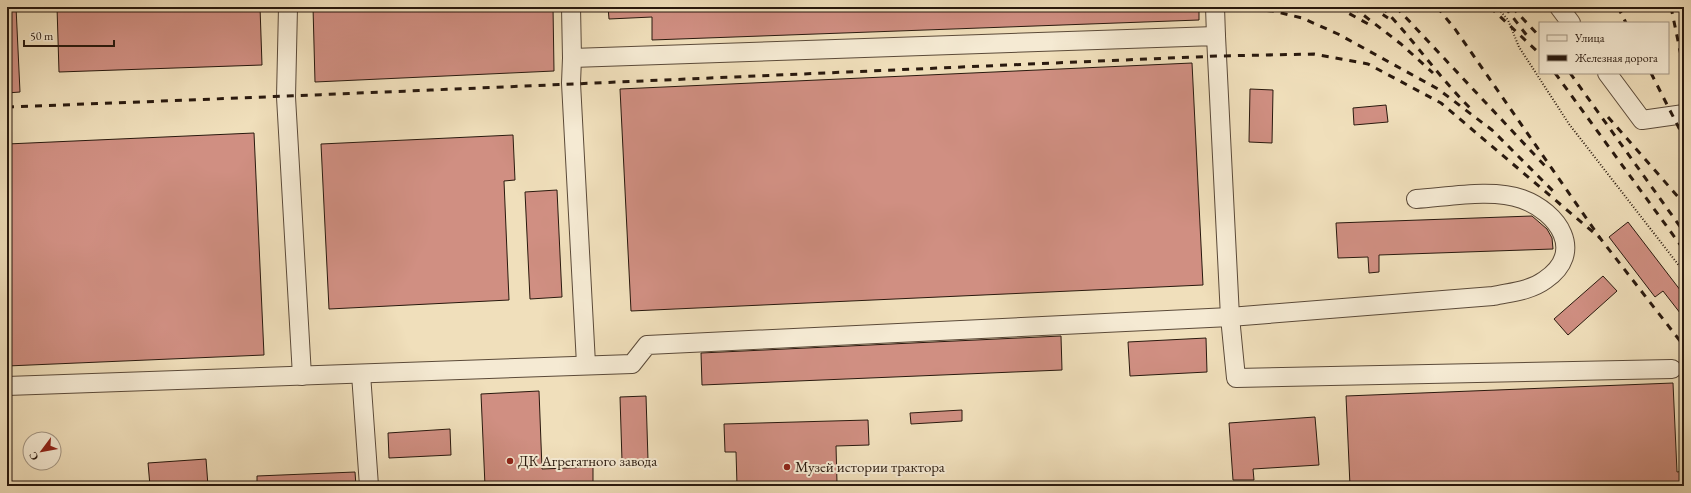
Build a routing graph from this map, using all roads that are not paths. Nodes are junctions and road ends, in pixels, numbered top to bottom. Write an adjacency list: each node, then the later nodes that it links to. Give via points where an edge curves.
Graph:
1 (288, 7): 15 (lane, via 286,97)
2 (571, 7): 7 (lane)
3 (1215, 7): 6 (lane)
4 (1559, 7): 5 (lane)
5 (1570, 22)
6 (1216, 36): 7 (lane); 11 (lane)
7 (572, 58): 12 (lane, via 571,83)
8 (1608, 74): 9 (lane, via 1642,120)
9 (1684, 114)
10 (1416, 199): 11 (lane, via 1498,193 1522,199 1545,211 1558,225 1565,238 1566,254 1559,268 1546,280 1529,289 1493,296)
11 (1230, 317): 12 (lane, via 647,345 632,364); 13 (lane, via 1236,378)
12 (586, 364): 14 (lane)
13 (1672, 369)
14 (361, 374): 15 (lane); 17 (lane)
15 (302, 376): 16 (lane)
16 (7, 386)
17 (369, 486)

